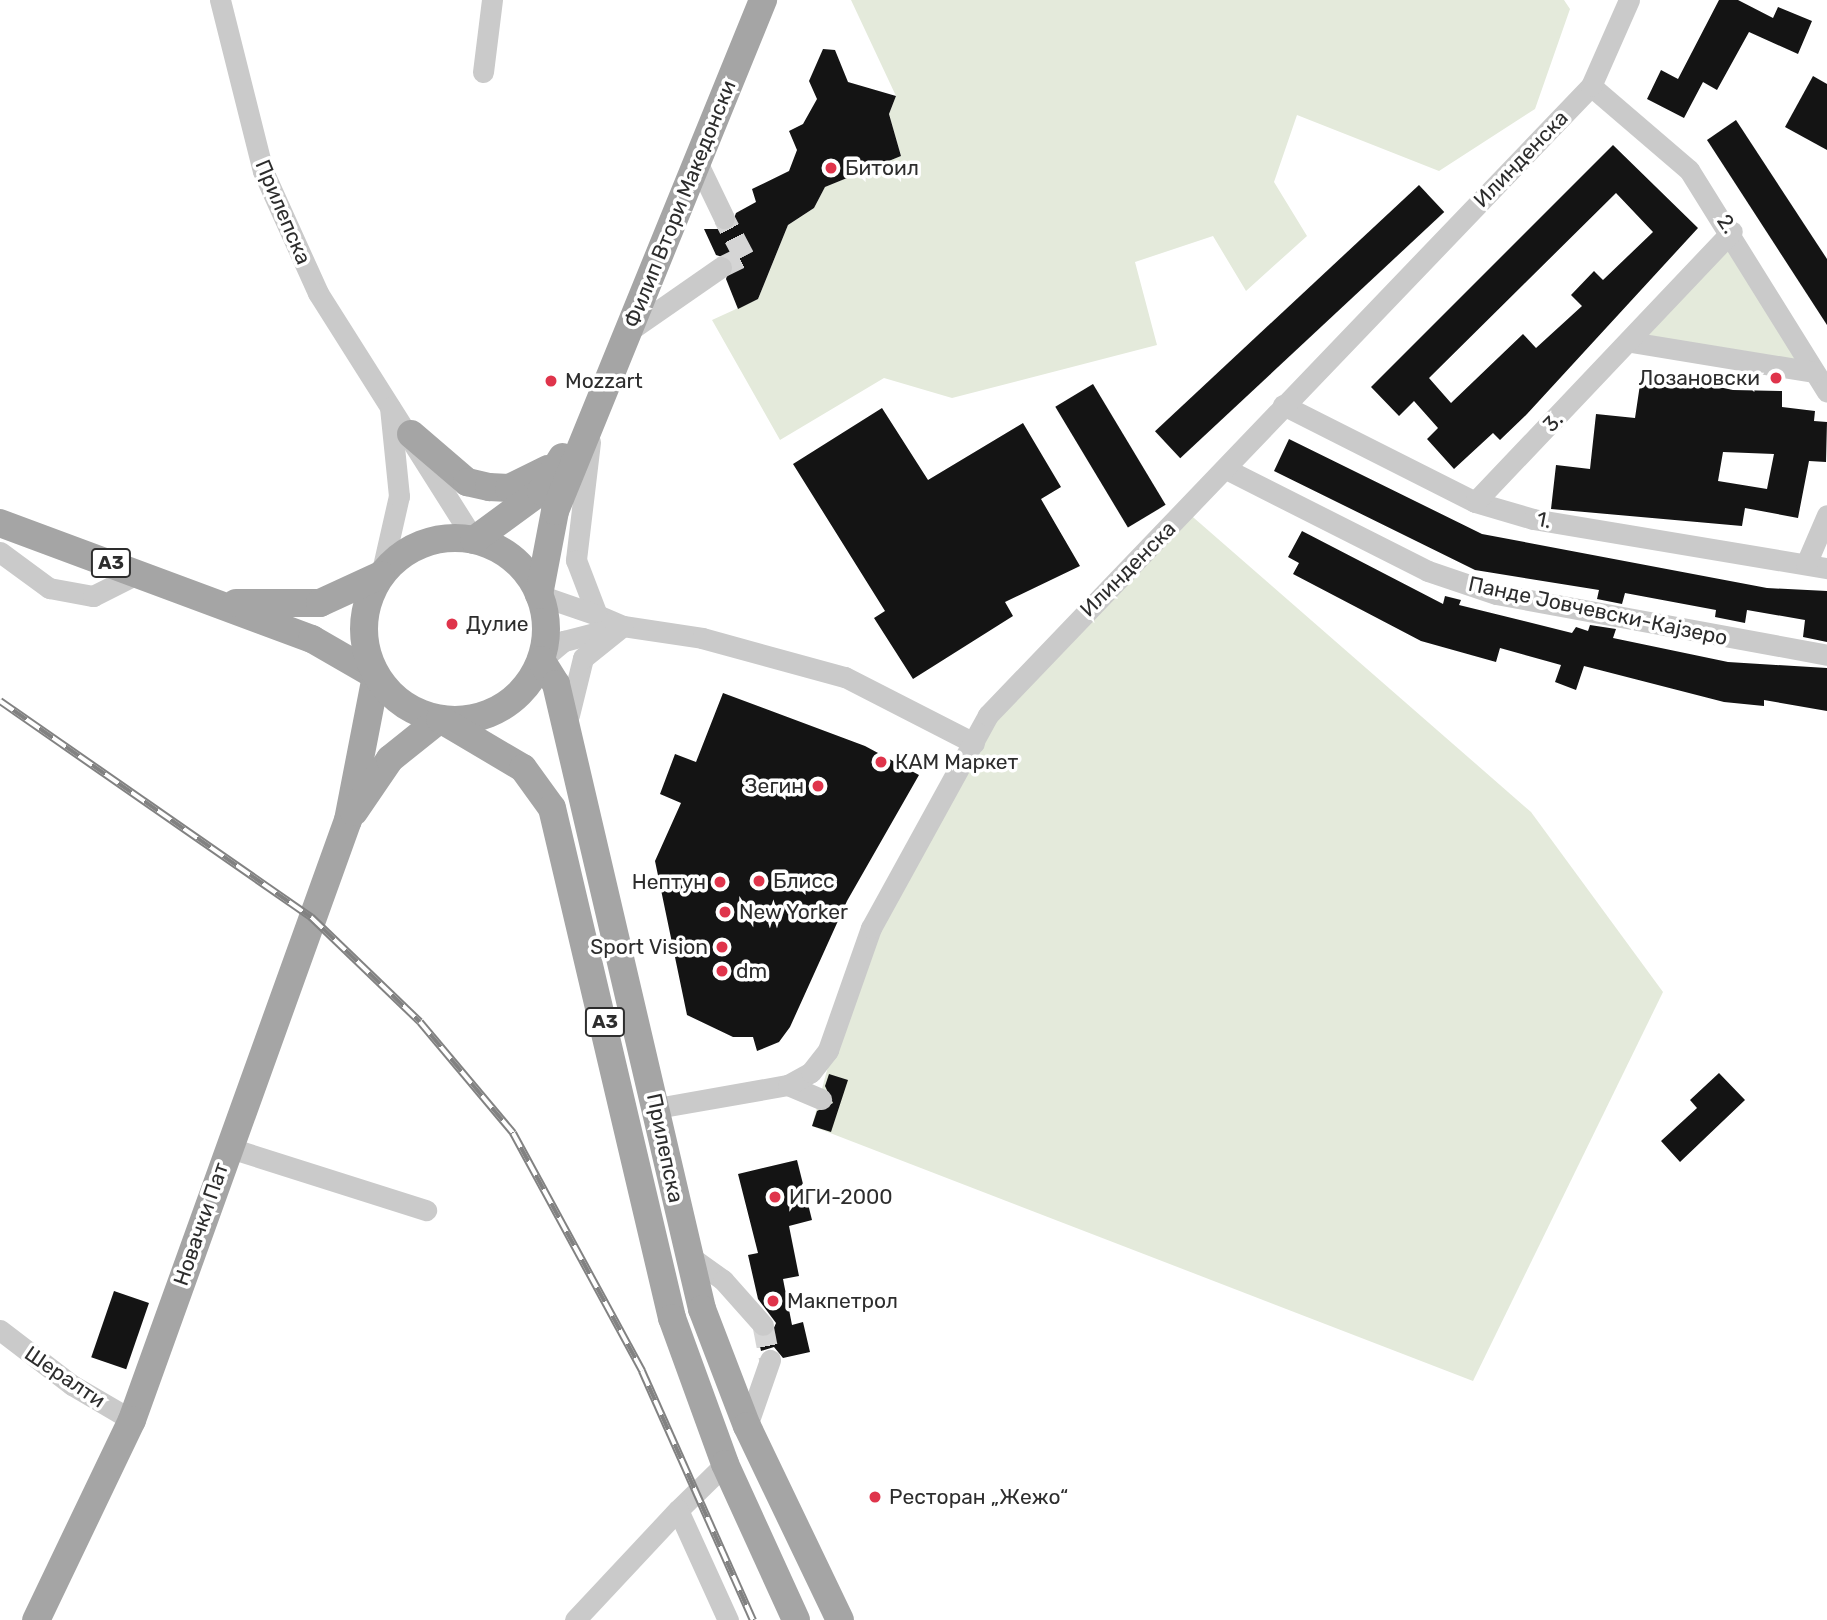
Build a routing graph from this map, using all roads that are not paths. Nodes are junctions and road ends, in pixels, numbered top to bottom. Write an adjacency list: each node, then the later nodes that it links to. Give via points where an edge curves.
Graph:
1 (220, 0): 15 (street, Прилепска, via 263,171 318,293)
2 (492, 0): 5 (street)
3 (762, 0): 7 (main road, Филип Втори Македонски)
4 (1629, 0): 6 (street, Илинденска)
5 (483, 72)
6 (1591, 86): 9 (street, 2., via 1689,170); 16 (street, Илинденска)
7 (698, 164): 8 (street); 11 (main road, Филип Втори Македонски)
8 (724, 218)
9 (1732, 231): 12 (street, 3.); 13 (street, 2.)
10 (721, 267): 11 (street)
11 (627, 332): 17 (main road, Филип Втори Македонски)
12 (1631, 342): 13 (street); 21 (street, 3.)
13 (1814, 372): 14 (street, 2.)
14 (1827, 392)
15 (390, 405): 18 (street, Прилепска); 29 (street, Прилепска, via 400,496)
16 (1283, 405): 20 (street, Илинденска); 21 (street, 1.)
17 (594, 407): 19 (main road); 30 (main road, via 555,511); 32 (street, via 576,560)
18 (411, 434): 19 (main road, via 467,482 489,487 509,488); 24 (street, Прилепска)
19 (559, 461): 24 (main road, via 541,491)
20 (1226, 469): 35 (street, Панде Јовчевски-Кајзеро, via 1428,571 1496,594); 41 (street, Илинденска, via 988,715)
21 (1475, 502): 26 (street, 1., via 1534,519)
22 (1827, 515): 26 (street)
23 (0, 523): 28 (main road, A3)
24 (474, 540): 29 (main road, A3, via 423,544); 30 (main road, via 524,569)
25 (0, 552): 28 (street, via 49,588 93,596)
26 (1806, 564): 27 (street, 1.)
27 (1827, 568)
28 (139, 573): 31 (main road, A3)
29 (381, 575): 31 (main road, A3, via 320,603); 37 (main road, via 363,625)
30 (539, 595): 32 (street); 36 (main road, via 546,638)
31 (221, 603): 34 (main road, A3)
32 (597, 615): 33 (street)
33 (622, 626): 36 (street, via 564,641); 40 (street, via 583,658 571,689); 41 (street, via 702,638 845,677)
34 (328, 648): 37 (main road, A3); 39 (main road, via 349,674)
35 (1827, 654)
36 (541, 660): 38 (main road, A3, via 512,701 464,720); 40 (main road, Прилепска / A3, via 556,684)
37 (376, 676): 38 (main road, A3, via 414,711); 39 (main road)
38 (440, 719): 42 (main road); 43 (main road, Прилепска / A3)
39 (367, 721): 44 (main road)
40 (567, 730): 47 (main road, Прилепска / A3)
41 (974, 743): 45 (street, Илинденска, via 871,928 828,1050 811,1072)
42 (408, 744): 43 (main road); 44 (main road, via 390,760)
43 (497, 747): 56 (main road, Прилепска / A3, via 523,768 561,831 672,1318)
44 (348, 820): 48 (main road, Новачки Пат)
45 (788, 1085): 46 (street); 47 (street, Илинденска)
46 (821, 1099)
47 (657, 1108): 50 (main road, Прилепска / A3)
48 (227, 1147): 49 (street); 54 (main road, Новачки Пат)
49 (426, 1210)
50 (688, 1255): 51 (street, via 723,1280); 55 (main road, Прилепска / A3)
51 (763, 1325)
52 (2, 1335): 54 (street, Шералти)
53 (770, 1360): 55 (street)
54 (132, 1420): 58 (main road, Новачки Пат)
55 (747, 1426): 62 (main road, Прилепска / A3)
56 (725, 1464): 57 (street); 61 (main road, Прилепска / A3)
57 (678, 1510): 59 (street); 60 (street)
58 (36, 1620)
59 (575, 1620)
60 (728, 1620)
61 (796, 1620)
62 (840, 1620)

